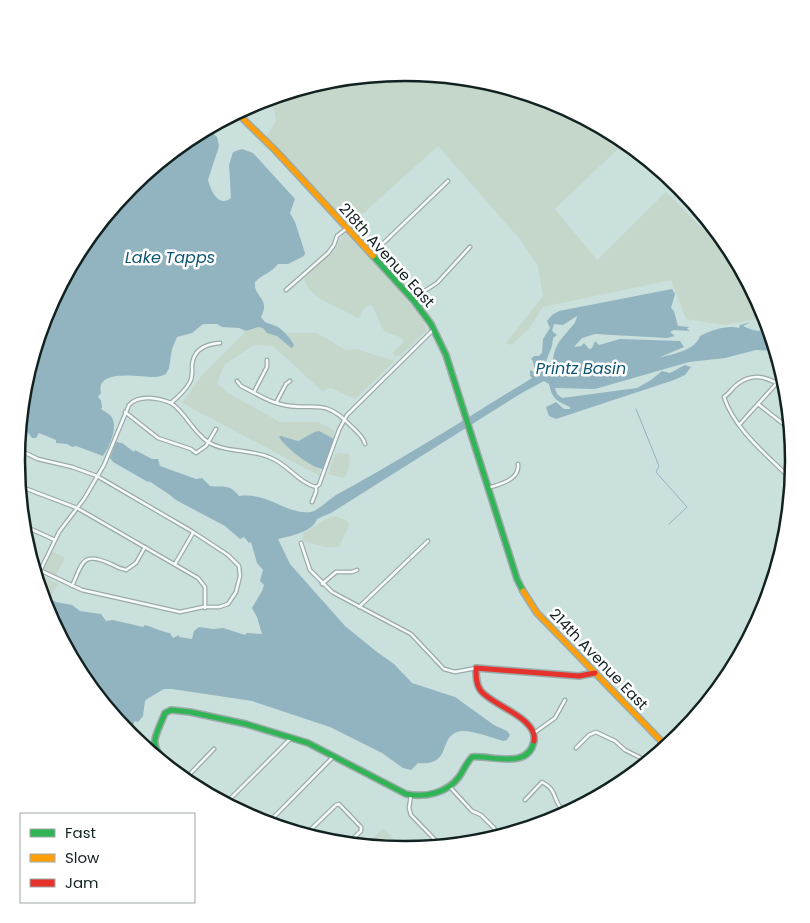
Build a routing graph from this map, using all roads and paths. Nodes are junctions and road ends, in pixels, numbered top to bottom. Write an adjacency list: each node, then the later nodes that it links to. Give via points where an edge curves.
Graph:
1 (242, 118): 3 (street, 218th Avenue East)
2 (448, 181): 5 (street)
3 (347, 228): 5 (street, 218th Avenue East); 6 (street, via 328,253)
4 (470, 247): 7 (street, via 434,286)
5 (371, 255): 7 (street, 218th Avenue East)
6 (286, 290)
7 (414, 301): 8 (street, 218th Avenue East)
8 (434, 330): 9 (street); 10 (street, 218th Avenue East)
9 (427, 336): 10 (street); 21 (street)
10 (438, 337): 32 (street, 218th Avenue East)
11 (220, 343): 17 (street, via 208,344 197,351 189,384)
12 (267, 360): 16 (street, via 267,367)
13 (237, 381): 16 (street)
14 (290, 381): 18 (street)
15 (777, 383): 19 (street); 23 (street, via 758,376 741,382 724,397)
16 (254, 392): 18 (street)
17 (171, 403): 20 (street, via 138,398); 25 (street)
18 (276, 403): 21 (street, via 291,407 324,407)
19 (758, 404): 22 (street); 23 (street)
20 (125, 412): 25 (street, via 158,438 196,453); 30 (street)
21 (344, 419): 26 (street); 31 (street)
22 (783, 424)
23 (739, 426): 29 (street)
24 (216, 428): 25 (street)
25 (209, 442): 31 (street, via 268,456)
26 (365, 444)
27 (25, 453): 30 (street)
28 (518, 464): 32 (street, via 517,473 512,478)
29 (784, 472)
30 (97, 476): 35 (street); 37 (street)
31 (316, 487): 34 (street)
32 (488, 488): 47 (street, 218th Avenue East)
33 (26, 489): 35 (street)
34 (312, 502)
35 (77, 508): 38 (street); 41 (street)
36 (31, 529): 38 (street)
37 (193, 532): 42 (street); 49 (street, via 228,555 240,568 239,585 232,600 222,606)
38 (55, 540): 43 (street)
39 (428, 541): 50 (street)
40 (301, 543): 46 (street, via 310,570)
41 (146, 547): 42 (street); 48 (street, via 136,563 126,570 96,558 88,559 82,563)
42 (175, 564): 49 (street, via 203,582)
43 (41, 569)
44 (357, 570): 46 (street, via 336,572)
45 (41, 572): 48 (street)
46 (322, 584): 50 (street)
47 (519, 584): 52 (street, 214th Avenue East, via 535,611)
48 (72, 586): 49 (street, via 178,612)
49 (205, 608)
50 (359, 608): 51 (street, via 411,634 444,669 455,672)
51 (476, 668): 52 (street, via 575,676); 54 (street, via 477,684 483,692 516,714)
52 (594, 673): 56 (street, 214th Avenue East)
53 (565, 700): 54 (street, via 554,718)
54 (534, 733): 63 (street, via 534,744 526,754 510,760 472,757)
55 (292, 737): 58 (street, via 174,710 165,714 162,720 155,740); 60 (street); 65 (street)
56 (662, 742)
57 (576, 748): 61 (street, via 596,732)
58 (156, 749)
59 (214, 749): 62 (street)
60 (334, 756): 64 (street); 68 (street)
61 (642, 758)
62 (190, 774)
63 (449, 786): 64 (street, via 430,795); 70 (street)
64 (411, 796): 72 (street, via 411,815)
65 (230, 799)
66 (525, 800): 67 (street, via 542,782 551,789 555,801)
67 (562, 807)
68 (273, 818)
69 (311, 830): 71 (street, via 340,804 362,828)
70 (495, 831)
71 (353, 838)
72 (436, 840)

